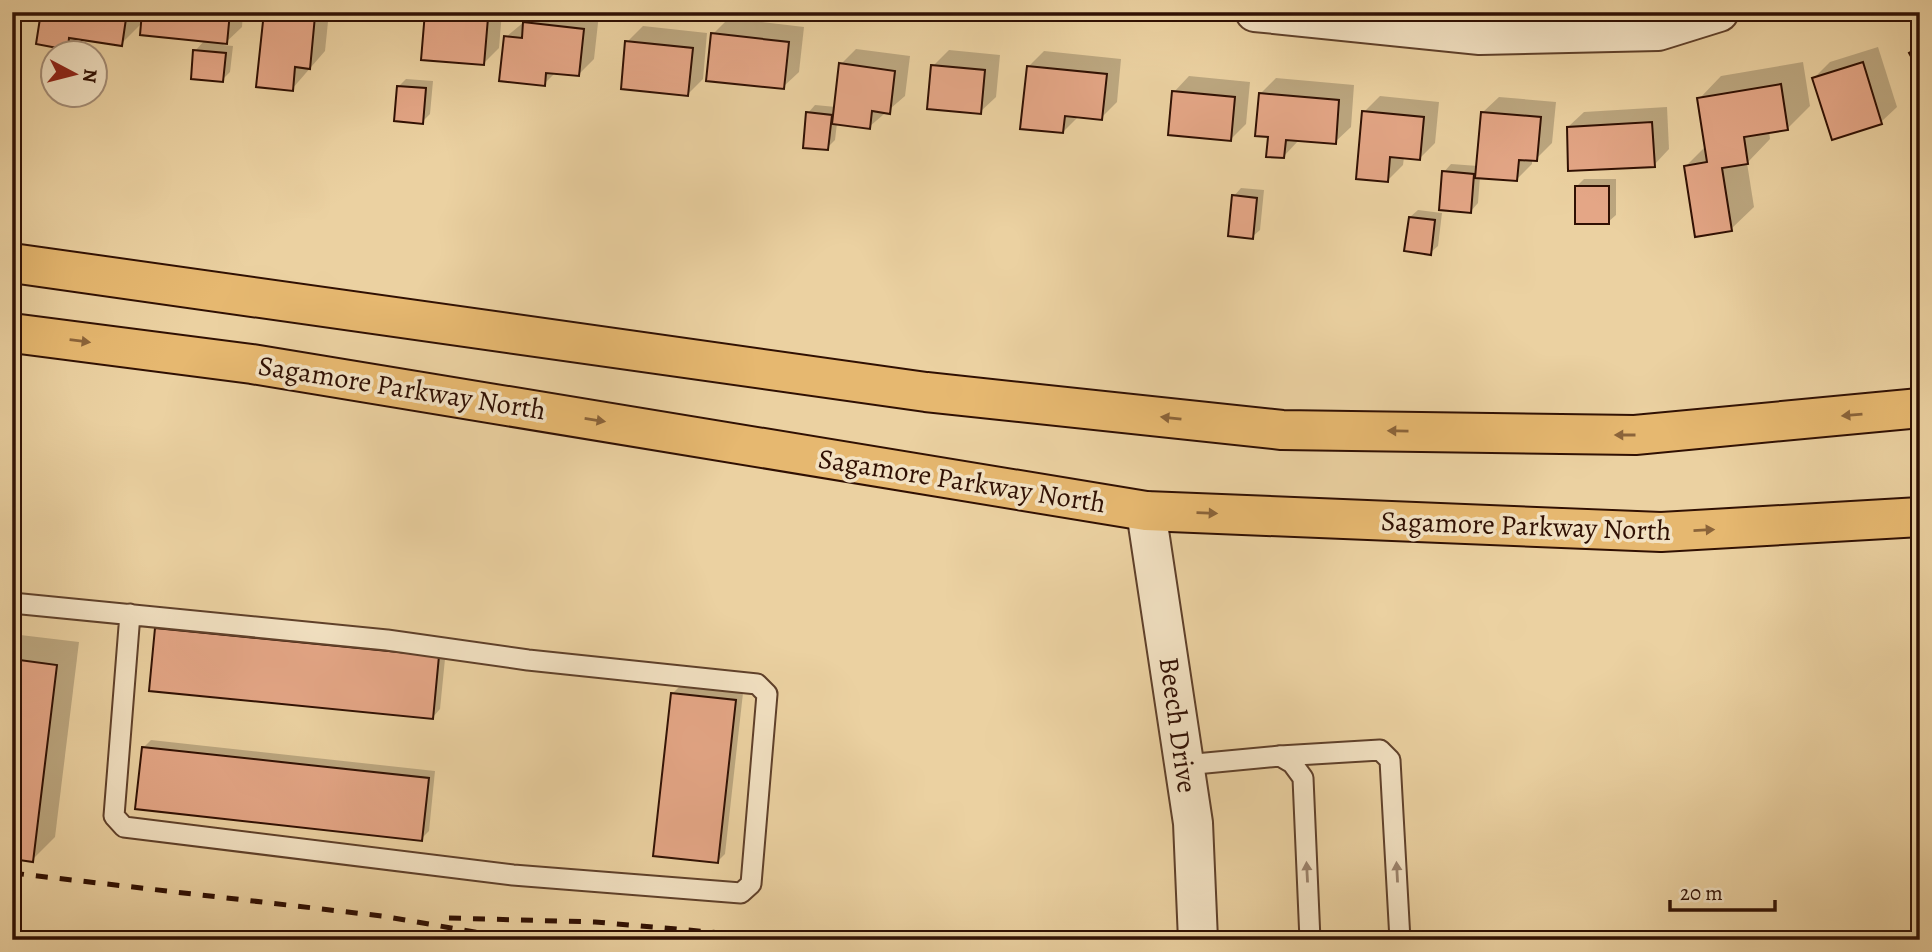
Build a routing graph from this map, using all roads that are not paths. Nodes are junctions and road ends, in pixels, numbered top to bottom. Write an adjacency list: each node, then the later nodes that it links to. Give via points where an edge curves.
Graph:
1 (1255, 12): 2 (street, via 1479,35 1657,31)
2 (1719, 12)
3 (12, 263): 5 (main road, one-way to 3, via 1635,435 1282,430 926,391)
4 (12, 333): 6 (main road, Sagamore Parkway North, one-way to 6, via 252,364)
5 (1920, 408)
6 (1146, 511): 7 (main road, Sagamore Parkway North, one-way to 7, via 1661,533); 11 (street, Beech Drive)
7 (1920, 517)
8 (12, 603): 9 (lane)
9 (130, 614): 9 (lane, via 757,684 766,694 751,884 741,893 513,875 124,827 114,816)
10 (1280, 756): 11 (lane); 13 (lane, one-way to 10, via 1303,778 1293,763); 14 (lane, one-way to 10, via 1390,760 1380,750)
11 (1185, 765): 12 (street, Beech Drive, via 1193,823)
12 (1198, 940)
13 (1310, 940)
14 (1400, 940)

